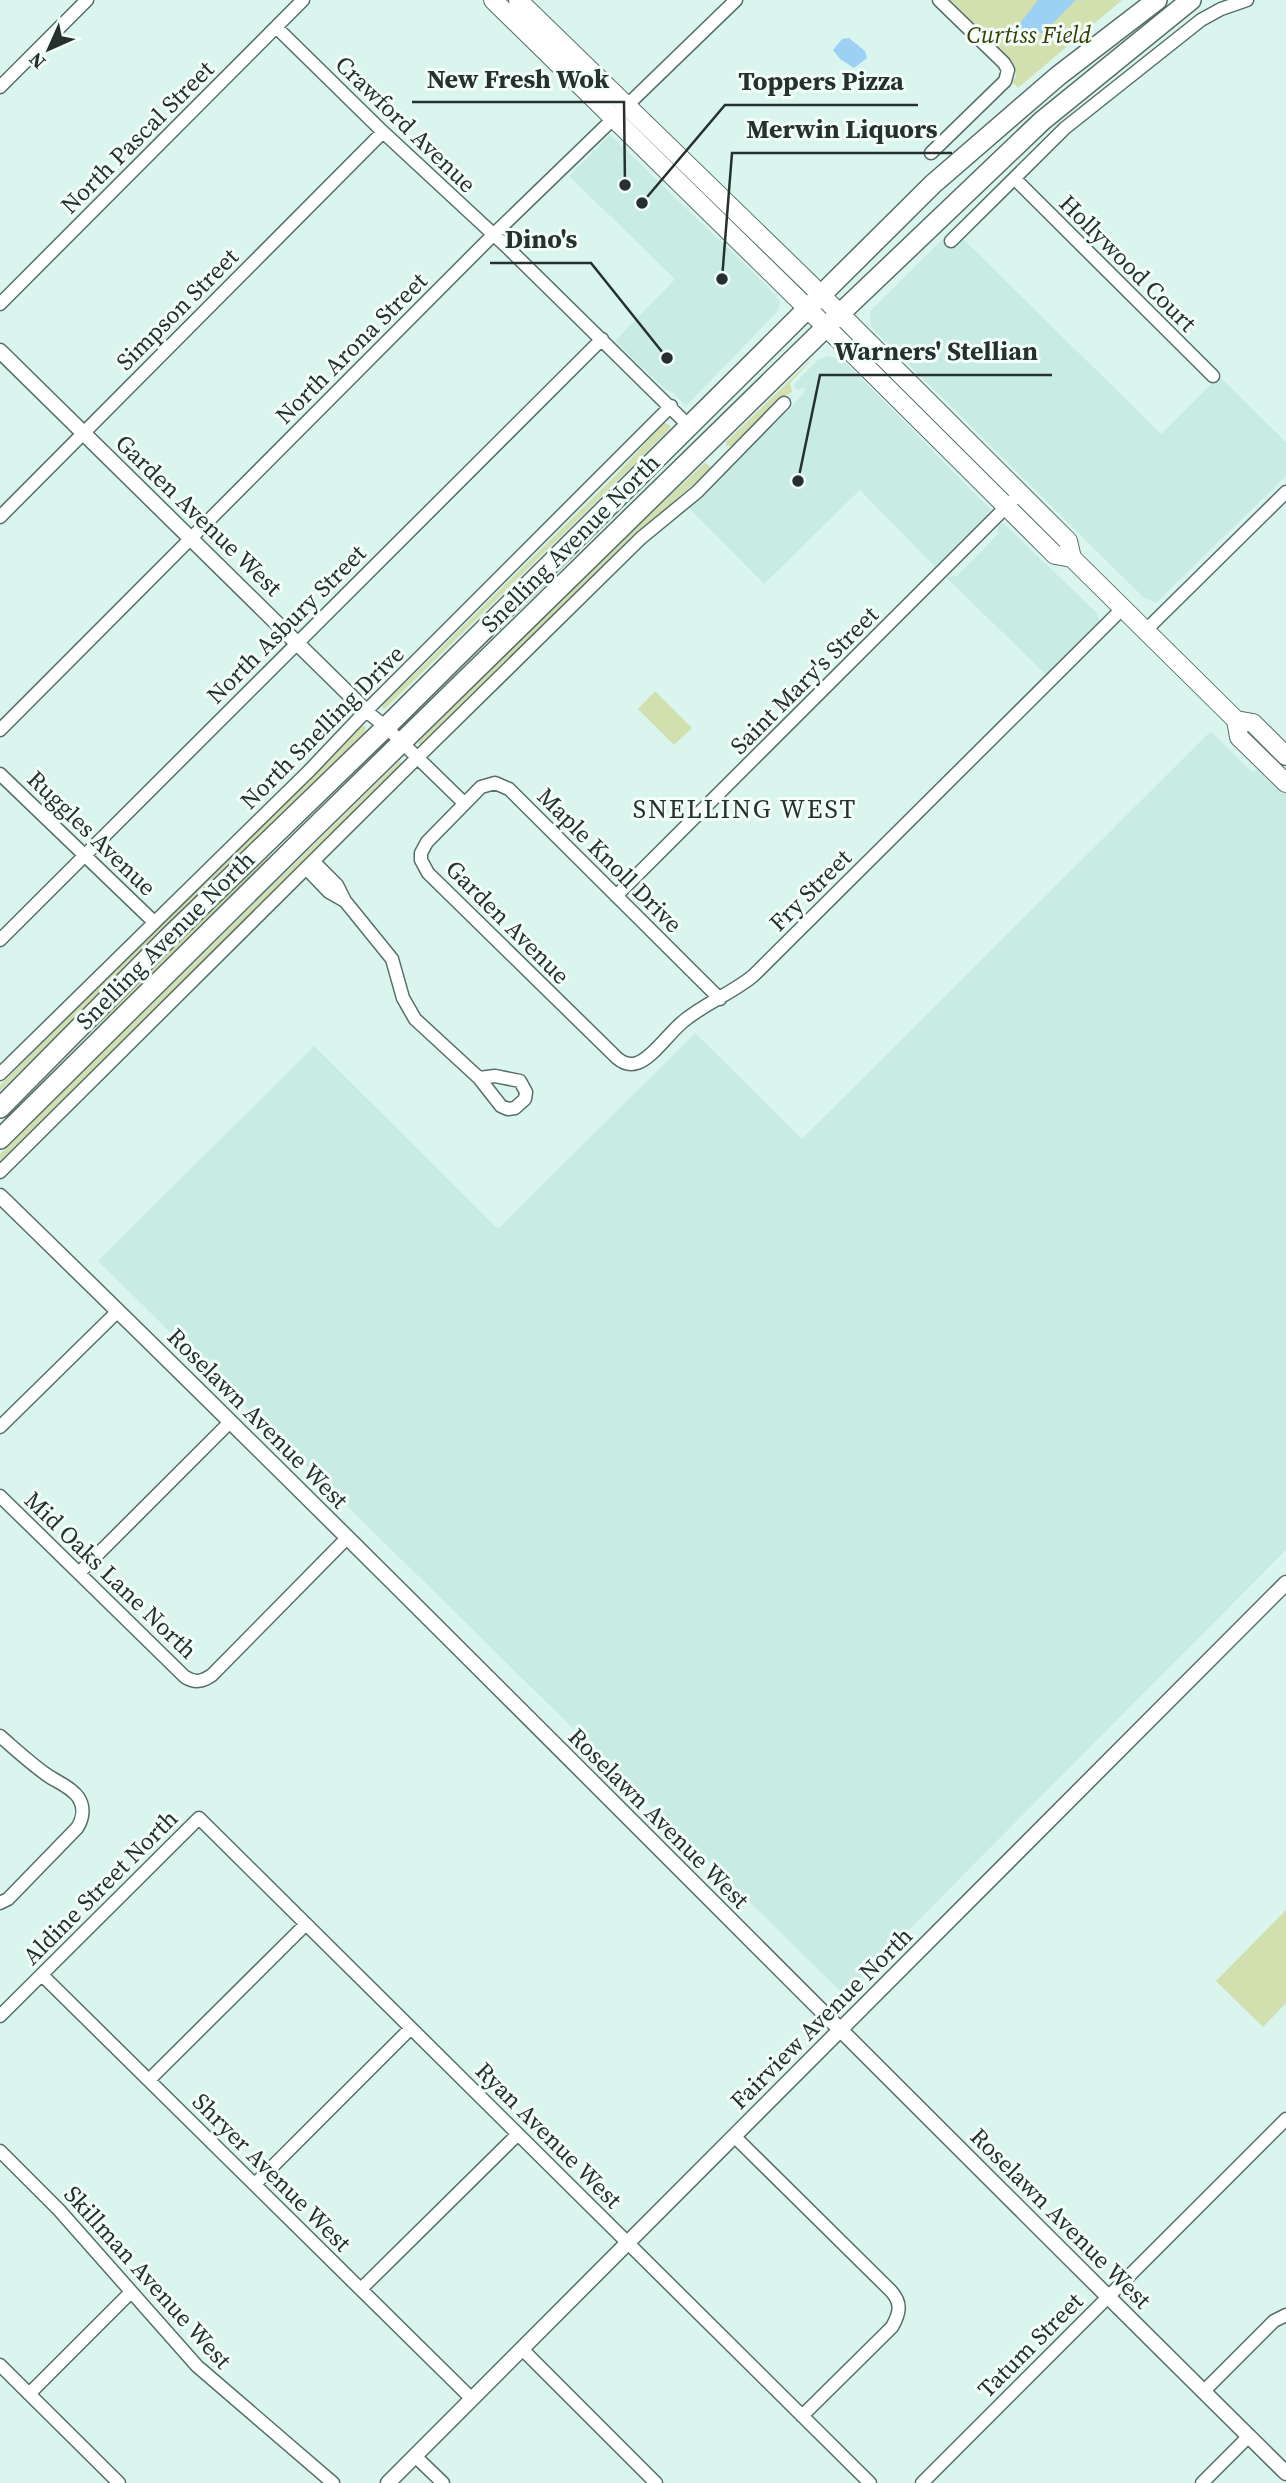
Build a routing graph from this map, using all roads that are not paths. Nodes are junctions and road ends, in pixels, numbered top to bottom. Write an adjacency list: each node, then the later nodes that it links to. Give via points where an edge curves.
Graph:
1 (87, 0): 11 (street)
2 (303, 0): 10 (street, North Pascal Street)
3 (493, 0): 12 (main road)
4 (518, 0): 12 (main road)
5 (939, 0): 14 (street, via 1008,70 1005,81)
6 (1157, 0): 18 (main road, Snelling Avenue North, via 982,140)
7 (1191, 0): 20 (main road, Snelling Avenue North, via 1042,121)
8 (1247, 0): 15 (street, via 1211,14 1171,43 1065,128)
9 (731, 2): 12 (street, North Arona Street)
10 (276, 27): 13 (street, Crawford Avenue); 19 (street, North Pascal Street)
11 (0, 87)
12 (620, 112): 16 (street, North Arona Street); 18 (main road)
13 (383, 132): 16 (street, Crawford Avenue); 27 (street, Simpson Street)
14 (931, 153)
15 (1015, 179): 17 (street); 23 (street, Hollywood Court)
16 (493, 235): 21 (street, Crawford Avenue); 35 (street, North Arona Street)
17 (951, 241)
18 (815, 301): 20 (main road); 26 (main road, Snelling Avenue North)
19 (0, 304)
20 (833, 320): 28 (main road, Snelling Avenue North); 32 (main road); 33 (main road)
21 (602, 339): 25 (street, Crawford Avenue); 39 (street, North Asbury Street)
22 (0, 351): 27 (street, Garden Avenue West)
23 (1213, 376)
24 (784, 403): 29 (street)
25 (671, 406): 26 (street, Crawford Avenue); 40 (street, North Snelling Drive)
26 (689, 426): 30 (main road, via 694,439); 42 (main road, Snelling Avenue North)
27 (83, 433): 34 (street, Simpson Street); 35 (street, Garden Avenue West)
28 (706, 443): 29 (street); 30 (main road, Snelling Avenue North)
29 (725, 463): 46 (street, via 641,538)
30 (677, 472): 44 (main road, Snelling Avenue North)
31 (1286, 492): 38 (street)
32 (1020, 493): 33 (street, Saint Mary's Street); 36 (main road, via 1068,541)
33 (1007, 507): 36 (main road, via 1055,555); 52 (street, Saint Mary's Street)
34 (0, 517)
35 (191, 539): 39 (street, Garden Avenue West); 43 (street, North Arona Street)
36 (1072, 558): 37 (main road)
37 (1123, 608): 38 (main road); 55 (street, Fry Street, via 772,958)
38 (1146, 630): 41 (main road)
39 (297, 643): 40 (street, Garden Avenue West); 50 (street, North Asbury Street)
40 (366, 711): 42 (street); 53 (street, North Snelling Drive)
41 (1236, 720): 45 (main road, via 1252,723); 48 (main road, via 1239,737)
42 (386, 727): 44 (street); 59 (main road, Snelling Avenue North)
43 (0, 730)
44 (402, 743): 46 (street); 60 (main road, Snelling Avenue North)
45 (1286, 756)
46 (417, 758): 49 (street); 51 (street)
47 (0, 774): 50 (street, Ruggles Avenue)
48 (1286, 783)
49 (464, 803): 52 (street, Maple Knoll Drive, via 487,784 509,789); 56 (street, Garden Avenue, via 423,846 424,867 617,1058)
50 (84, 856): 53 (street, Ruggles Avenue); 54 (street, North Asbury Street)
51 (310, 864): 58 (street, via 392,959 403,998 415,1019); 61 (street)
52 (616, 896): 55 (street, Maple Knoll Drive)
53 (154, 922): 57 (street, North Snelling Drive)
54 (0, 940)
55 (720, 999): 56 (street, Fry Street, via 685,1020 640,1062)
56 (630, 1064)
57 (0, 1074)
58 (480, 1078)
59 (0, 1108)
60 (0, 1139)
61 (0, 1172)
62 (0, 1196): 63 (street, Roselawn Avenue West)
63 (118, 1311): 64 (street, Roselawn Avenue West); 65 (street)
64 (230, 1422): 67 (street, Roselawn Avenue West); 68 (street)
65 (0, 1427)
66 (0, 1496): 68 (street, Mid Oaks Lane North)
67 (346, 1539): 68 (street, Mid Oaks Lane North, via 202,1681 185,1677); 77 (street, Roselawn Avenue West)
68 (79, 1573)
69 (1286, 1583): 77 (street, Fairview Avenue North)
70 (0, 1736): 72 (street, via 72,1790 83,1809 77,1828)
71 (199, 1818): 73 (street, Ryan Avenue West); 74 (street, Aldine Street North)
72 (0, 1903)
73 (306, 1924): 76 (street, Ryan Avenue West); 78 (street)
74 (42, 1975): 75 (street, Aldine Street North); 78 (street, Shryer Avenue West)
75 (0, 2016)
76 (411, 2028): 80 (street, Ryan Avenue West); 83 (street)
77 (840, 2031): 81 (street, Fairview Avenue North); 87 (street, Roselawn Avenue West)
78 (149, 2080): 83 (street, Shryer Avenue West)
79 (1286, 2119): 87 (street, Tatum Street)
80 (518, 2134): 84 (street, Ryan Avenue West); 85 (street)
81 (735, 2137): 84 (street, Fairview Avenue North); 94 (street, via 899,2304 892,2327)
82 (0, 2151): 86 (street, Skillman Avenue West, via 59,2210)
83 (255, 2184): 85 (street, Shryer Avenue West)
84 (628, 2244): 89 (street, Fairview Avenue North); 94 (street, Ryan Avenue West)
85 (361, 2289): 93 (street, Shryer Avenue West)
86 (130, 2293): 92 (street); 99 (street, Skillman Avenue West, via 201,2369)
87 (1108, 2296): 91 (street, Roselawn Avenue West); 104 (street, Tatum Street)
88 (1286, 2315): 91 (street, via 1274,2321)
89 (522, 2350): 93 (street, Fairview Avenue North); 102 (street)
90 (0, 2365): 92 (street)
91 (1204, 2391): 95 (street, Roselawn Avenue West)
92 (29, 2394): 98 (street)
93 (472, 2399): 96 (street, Fairview Avenue North)
94 (802, 2416): 103 (street, Ryan Avenue West)
95 (1249, 2436): 97 (street, Roselawn Avenue West); 105 (street)
96 (415, 2456): 100 (street, Fairview Avenue North); 101 (street)
97 (1286, 2473)
98 (119, 2483)
99 (332, 2483)
100 (388, 2483)
101 (443, 2483)
102 (656, 2483)
103 (870, 2483)
104 (922, 2483)
105 (1202, 2483)

